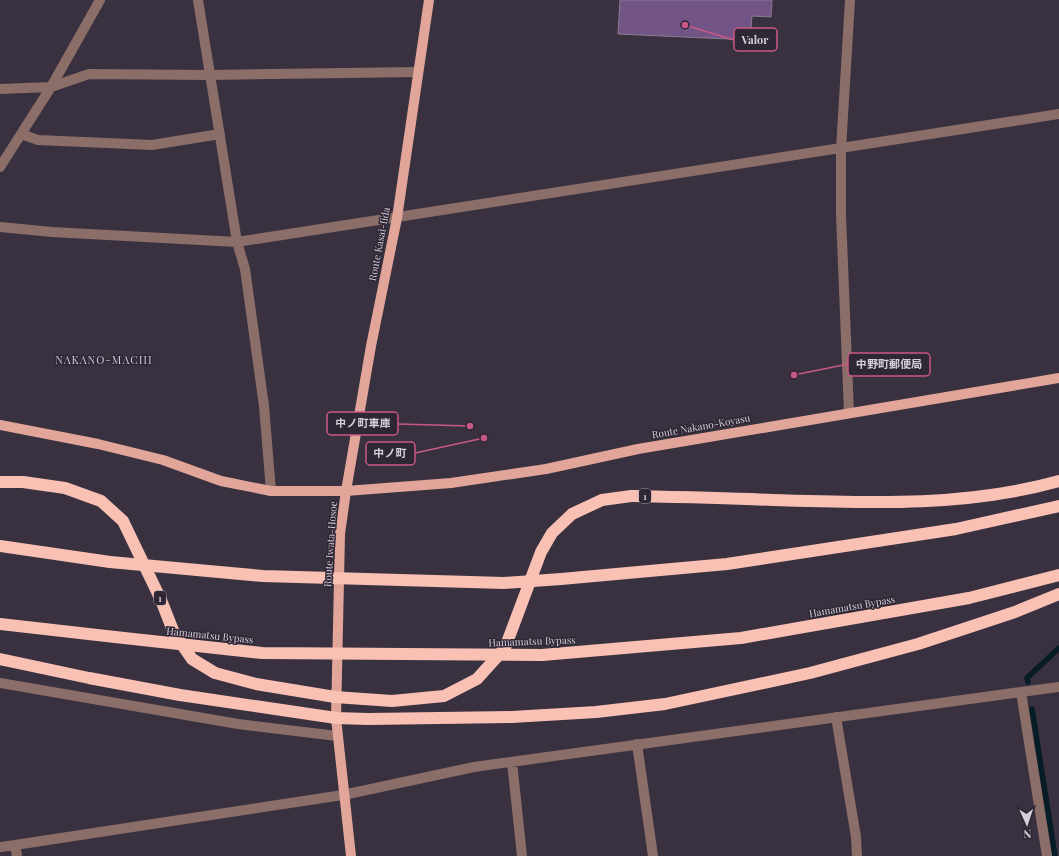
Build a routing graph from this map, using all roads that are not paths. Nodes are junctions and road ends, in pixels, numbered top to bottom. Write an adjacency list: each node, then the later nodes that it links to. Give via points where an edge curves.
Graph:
1 (100, 0): 7 (street)
2 (198, 0): 6 (street)
3 (429, 0): 5 (main road, Route Kasai-Iida)
4 (850, 0): 12 (street)
5 (418, 72): 6 (street); 14 (main road, Route Kasai-Iida)
6 (210, 75): 7 (street, via 89,74); 11 (street)
7 (51, 87): 8 (street); 10 (street)
8 (0, 89)
9 (1059, 114): 12 (street)
10 (21, 134): 11 (street, via 38,140 152,145); 13 (street)
11 (220, 134): 16 (street)
12 (841, 149): 14 (street); 18 (street)
13 (0, 167)
14 (397, 218): 16 (street); 23 (main road, Route Kasai-Iida, via 371,346)
15 (0, 227): 16 (street)
16 (237, 242): 22 (street, via 245,269 263,398)
17 (1059, 378): 18 (main road, Route Nakano-Koyasu)
18 (849, 414): 23 (main road, Route Nakano-Koyasu, via 638,449 539,470 451,483)
19 (0, 425): 22 (main road, Route Iwata-Hosoe, via 163,460 221,481)
20 (1059, 481): 33 (highway, 1, via 992,495 938,501 846,502 631,496 602,500 572,514 552,533 541,552 505,648 478,679 444,696 392,701)
21 (0, 482): 33 (highway, 1, via 23,482 65,488 101,500 123,521 174,633 192,659 215,673 256,684)
22 (271, 491): 23 (main road, Route Iwata-Hosoe)
23 (346, 491): 33 (main road, Route Iwata-Hosoe, via 340,534)
24 (1059, 506): 25 (highway, bridge, via 956,529 727,564 504,582 263,576 110,562)
25 (0, 546)
26 (1059, 575): 28 (highway, Hamamatsu Bypass, bridge, via 969,598 741,638 542,655 262,653)
27 (1059, 594): 35 (highway, via 1015,612 918,644 810,673 665,704 596,712 512,717)
28 (0, 624)
29 (0, 659): 35 (highway, via 180,695)
30 (0, 683): 36 (street, via 238,724)
31 (1059, 686): 32 (street)
32 (1021, 692): 34 (street); 47 (street)
33 (335, 697): 35 (main road, Route Iwata-Hosoe)
34 (836, 717): 37 (street); 46 (street)
35 (336, 718): 36 (main road, Route Iwata-Hosoe)
36 (338, 736): 39 (main road, Route Iwata-Hosoe)
37 (637, 744): 38 (street); 45 (street)
38 (512, 762): 39 (street); 44 (street)
39 (343, 795): 40 (street); 43 (main road, Route Iwata-Hosoe)
40 (15, 845): 41 (street); 42 (street)
41 (0, 847)
42 (17, 856)
43 (351, 856)
44 (522, 856)
45 (653, 856)
46 (857, 856)
47 (1047, 856)

